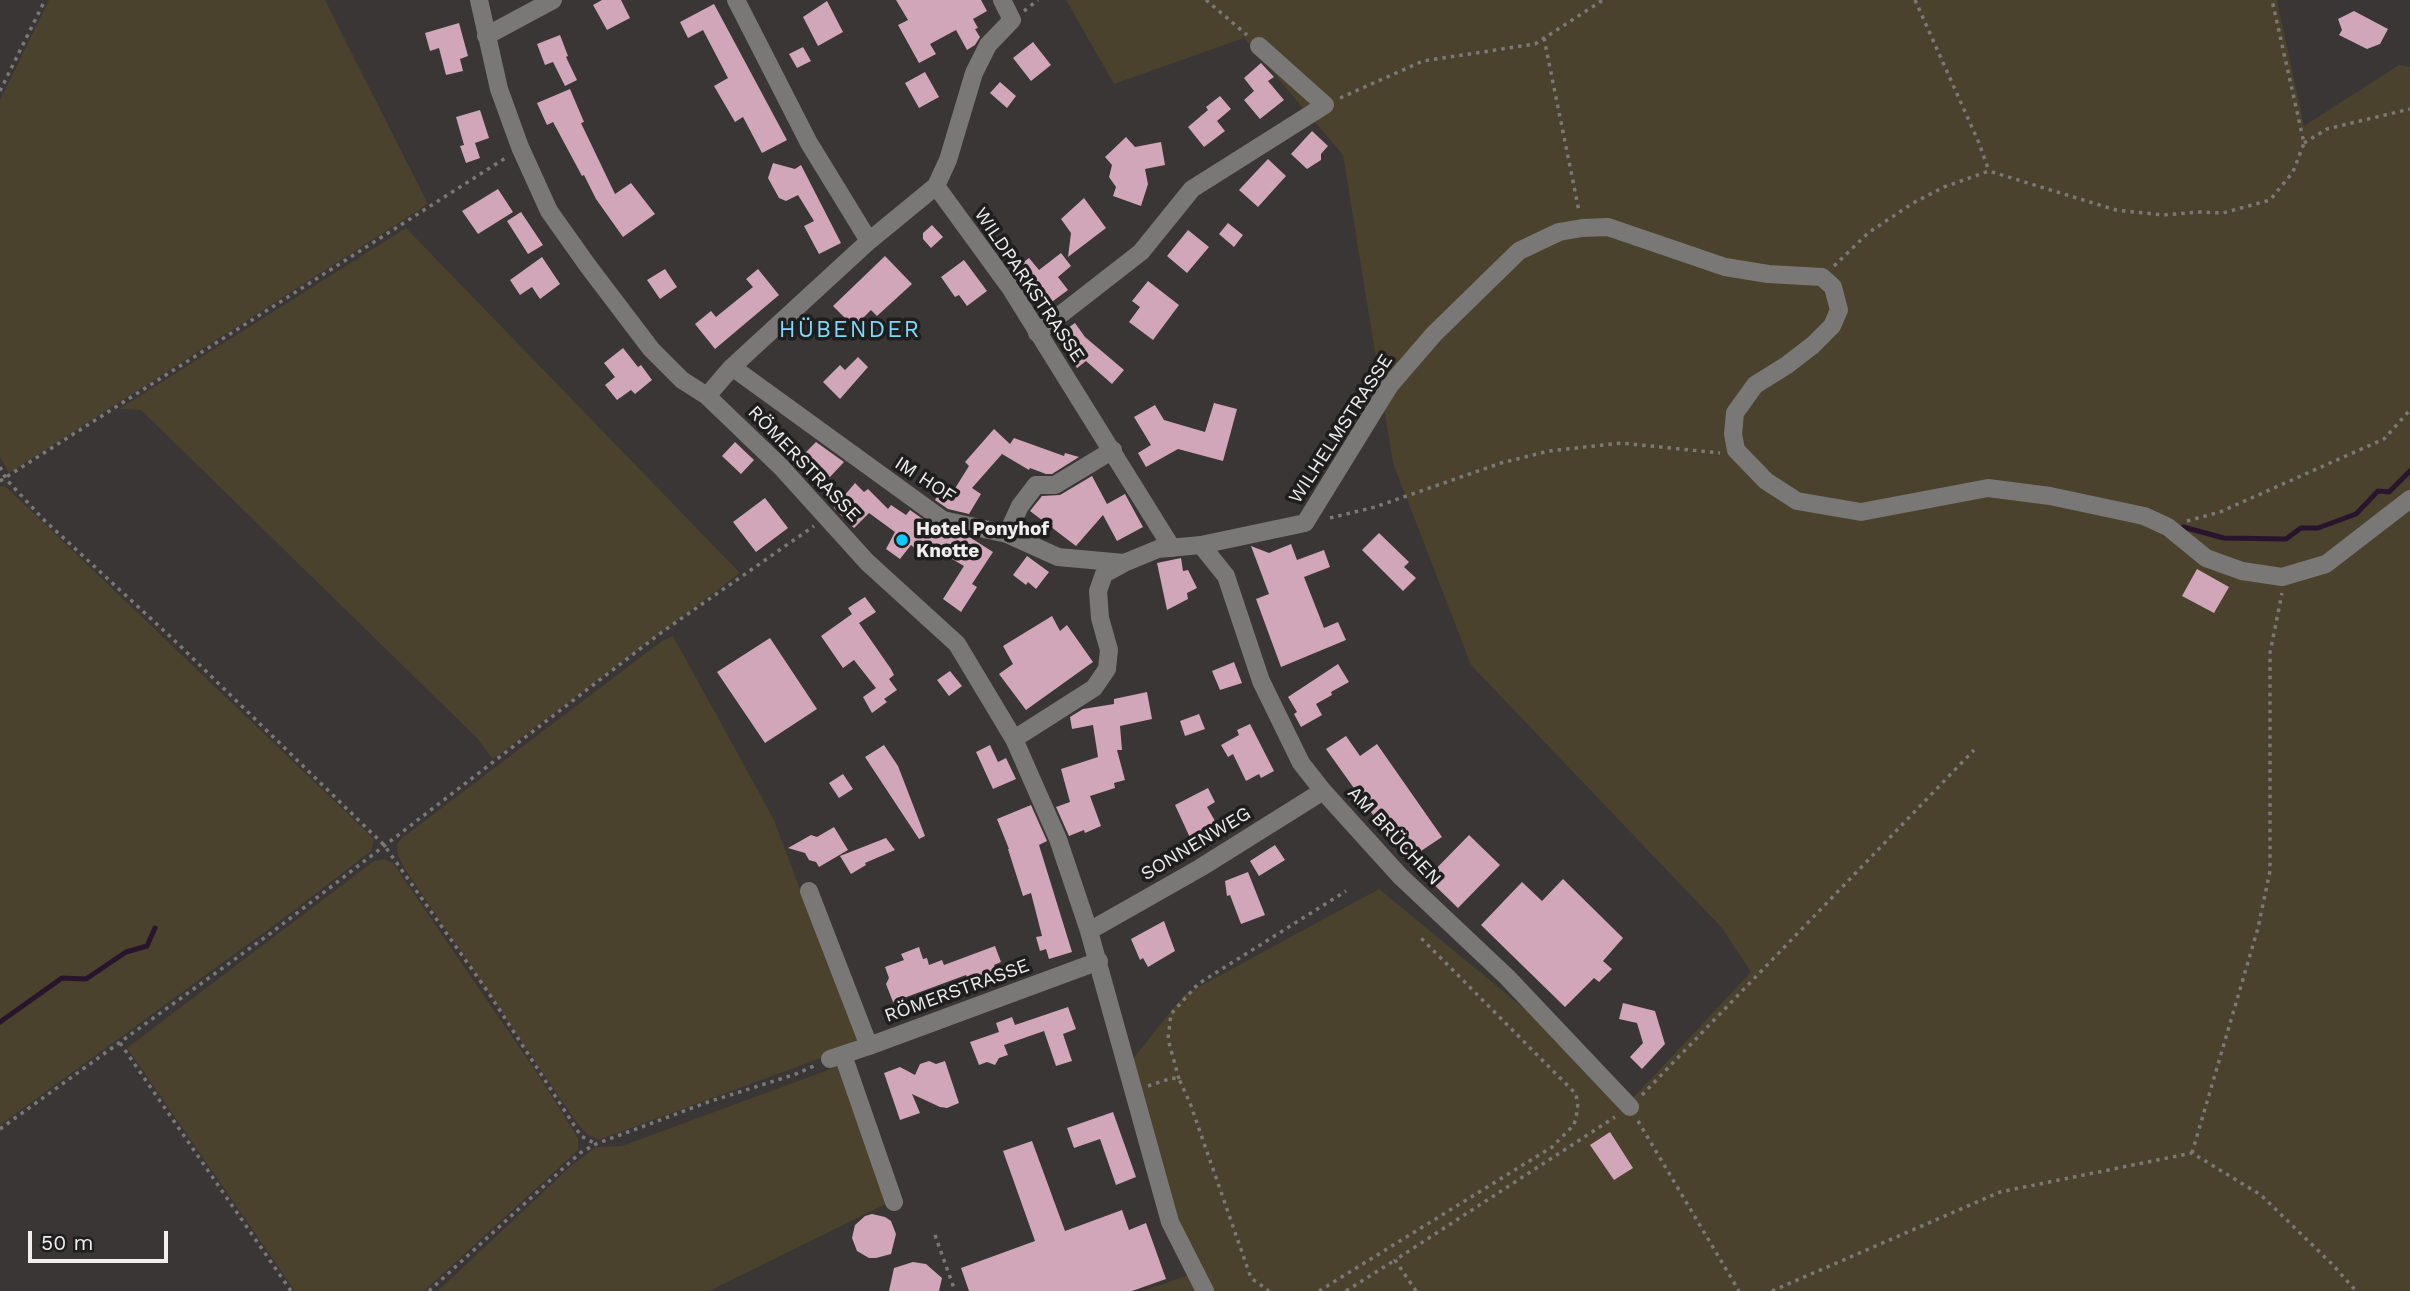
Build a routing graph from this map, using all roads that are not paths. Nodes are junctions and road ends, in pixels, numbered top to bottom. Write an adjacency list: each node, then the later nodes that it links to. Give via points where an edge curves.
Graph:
1 (479, 0): 5 (street, RÖMERSTRASSE)
2 (553, 0): 5 (street)
3 (736, 0): 8 (street, via 809,142)
4 (1002, 0): 7 (street, via 1012,20 988,45 974,73)
5 (486, 36): 11 (street, RÖMERSTRASSE, via 499,89 549,211 651,349 682,380)
6 (1259, 46): 9 (street, via 1325,105 1192,189 1141,252)
7 (936, 187): 8 (street); 9 (street, WILDPARKSTRASSE, via 1011,289)
8 (870, 241): 10 (street)
9 (1037, 333): 12 (street, WILDPARKSTRASSE)
10 (732, 367): 11 (street); 14 (street, IM HOF, via 943,520)
11 (707, 396): 18 (street, RÖMERSTRASSE, via 781,467 867,562 957,644)
12 (1113, 450): 14 (street, via 1055,485 1036,485); 16 (street, WILDPARKSTRASSE)
13 (2410, 499): 15 (street, WILHELMSTRASSE, via 2326,564 2282,577 2242,571 2206,558 2168,527 2144,516 2050,496 1988,488 1861,512 1797,501 1766,481 1735,450 1735,412 1755,384 1796,359 1832,326 1839,310 1833,287 1822,277 1725,267 1608,228 1582,228 1559,232 1519,251 1434,334 1390,385 1305,523)
14 (1007, 534): 17 (street, IM HOF, via 1058,558)
15 (1201, 545): 16 (street, WILHELMSTRASSE); 19 (street, AM BRÜCHEN, via 1226,576 1261,681 1301,764)
16 (1172, 548): 17 (street, WILHELMSTRASSE)
17 (1124, 563): 18 (street, WILHELMSTRASSE, via 1104,574 1098,591 1109,650 1107,669 1094,688)
18 (1014, 739): 21 (street, RÖMERSTRASSE, via 1058,839)
19 (1323, 791): 21 (street, SONNENWEG); 24 (street, AM BRÜCHEN, via 1400,876 1507,977)
20 (808, 891): 23 (street)
21 (1089, 931): 22 (street, RÖMERSTRASSE)
22 (1099, 961): 23 (street, RÖMERSTRASSE); 26 (street, RÖMERSTRASSE, via 1170,1222)
23 (869, 1046): 25 (street, RÖMERSTRASSE, via 836,1057)
24 (1630, 1107)
25 (894, 1202)
26 (1205, 1291)

